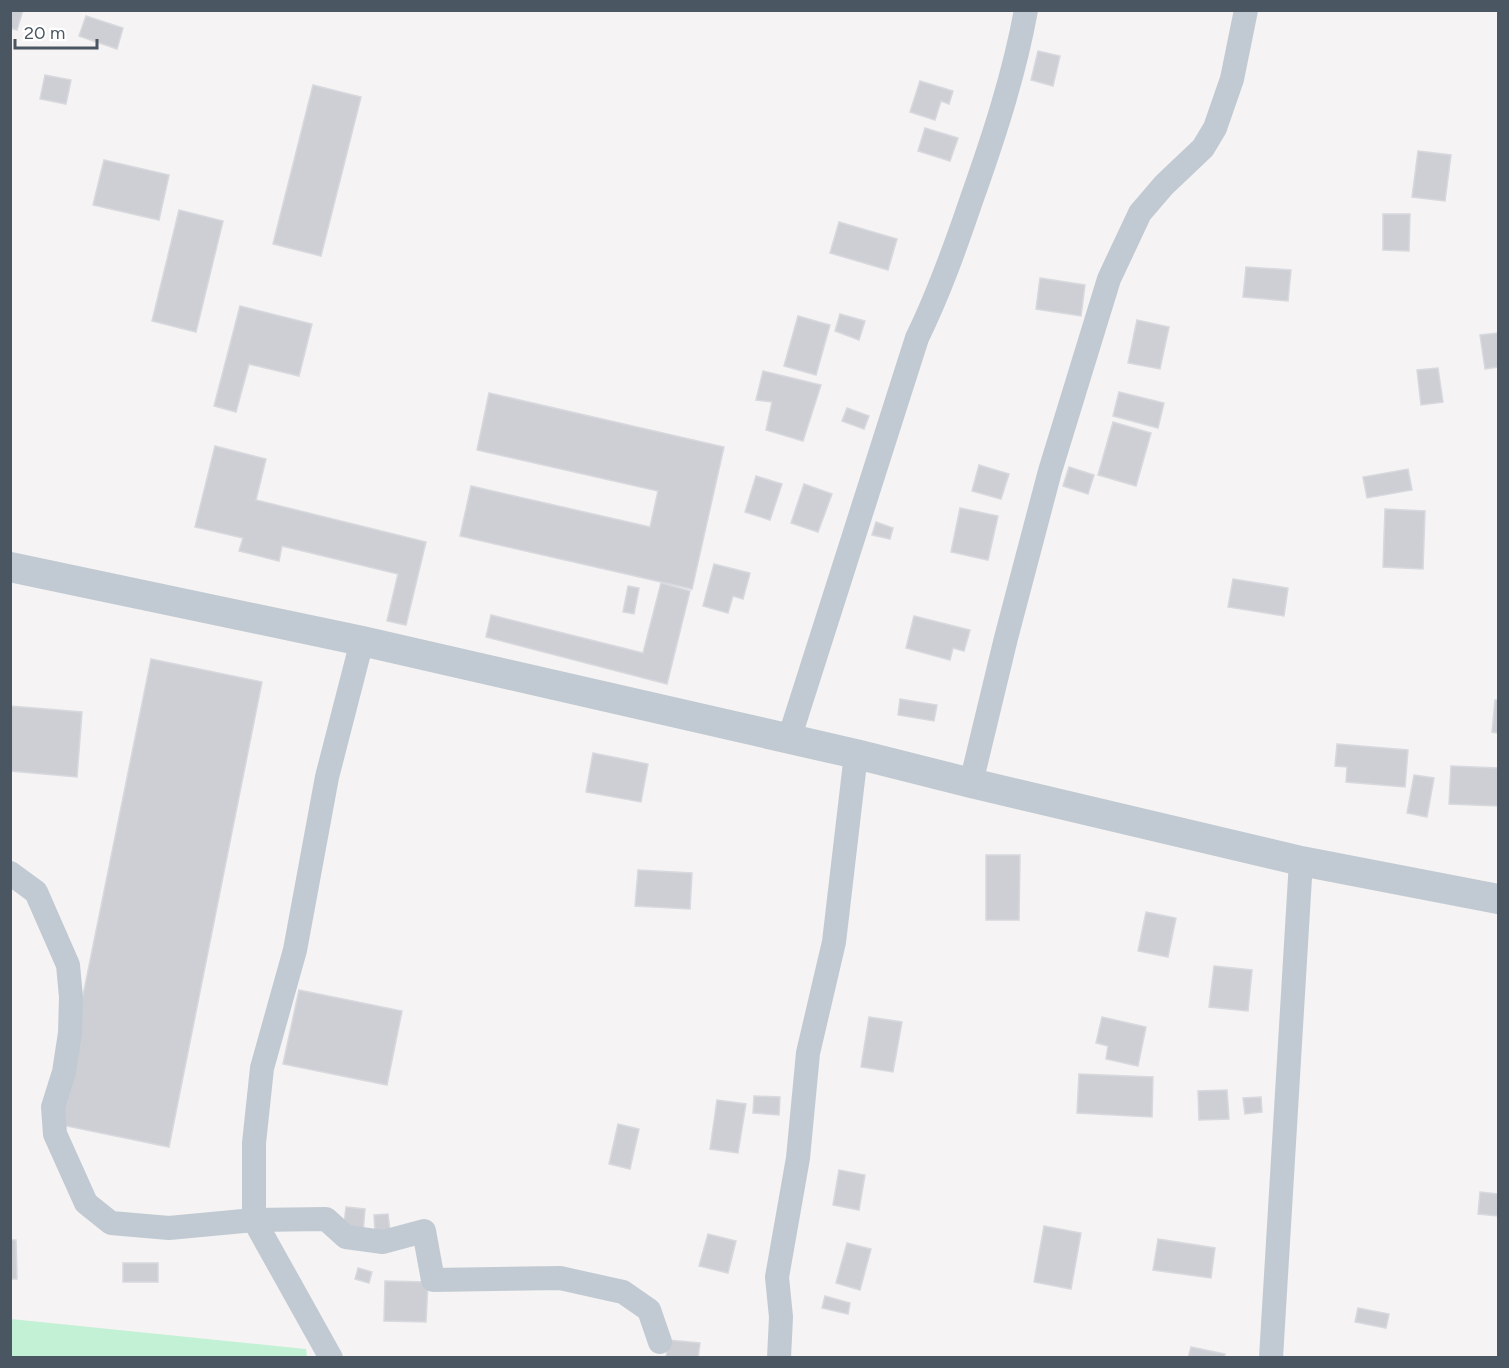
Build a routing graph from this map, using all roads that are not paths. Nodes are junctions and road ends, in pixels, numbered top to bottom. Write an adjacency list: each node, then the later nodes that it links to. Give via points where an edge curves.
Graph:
1 (1026, 10): 5 (street, via 990,148 938,296 917,338)
2 (1246, 10): 7 (street, via 1232,79 1215,128 1203,148 1140,213 1109,279 1050,471)
3 (10, 567): 4 (street)
4 (362, 640): 5 (street); 11 (street, via 327,777 296,950 262,1068 254,1143)
5 (789, 739): 6 (street)
6 (856, 753): 7 (street); 14 (street, via 834,942 808,1053 798,1158 777,1277 781,1317)
7 (971, 783): 8 (street)
8 (1300, 861): 10 (street); 15 (street)
9 (10, 873): 11 (street, via 36,892 68,965 70,1033 53,1107 56,1134 86,1203 111,1223 169,1228)
10 (1498, 899)
11 (254, 1220): 12 (street, via 326,1219 346,1237 383,1242 424,1232 433,1280 560,1278 623,1292 649,1310); 13 (street)
12 (660, 1342)
13 (332, 1358)
14 (779, 1358)
15 (1271, 1358)

